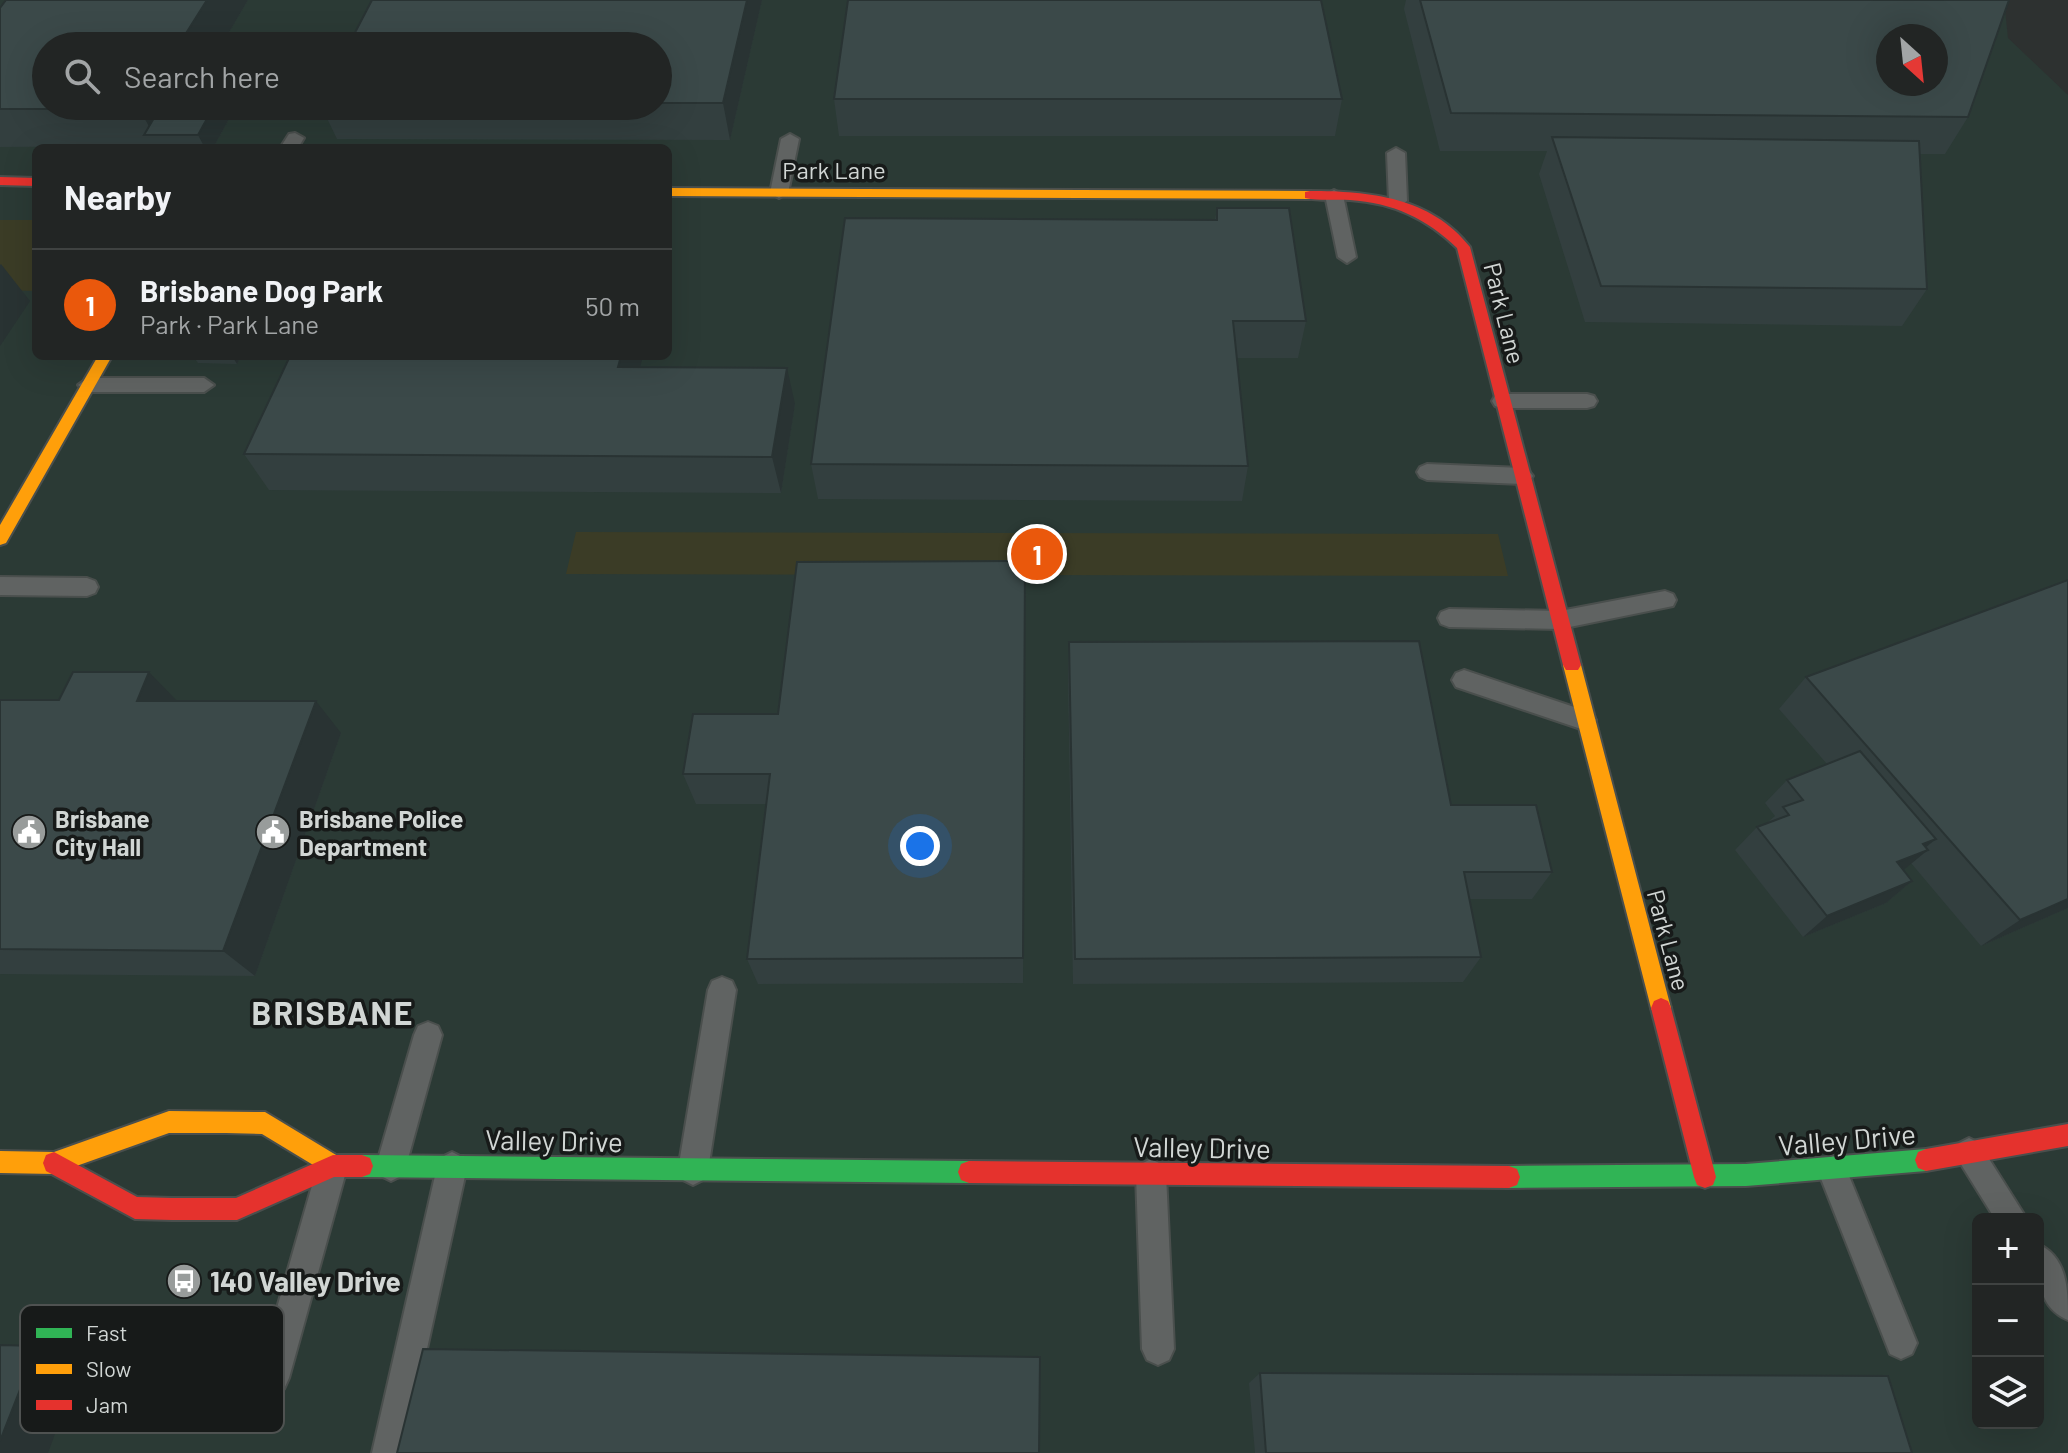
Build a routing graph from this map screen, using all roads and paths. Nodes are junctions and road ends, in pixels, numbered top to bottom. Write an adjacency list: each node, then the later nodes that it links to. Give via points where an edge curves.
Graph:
1 (790, 139): 6 (lane)
2 (1396, 153): 8 (lane)
3 (0, 181): 4 (street)
4 (32, 182)
5 (672, 192): 6 (street, Park Lane)
6 (779, 193): 7 (street, Park Lane)
7 (1334, 195): 8 (street, Park Lane); 9 (lane)
8 (1398, 201): 13 (street, Park Lane, via 1448,227 1463,247)
9 (1347, 257)
10 (103, 360): 11 (street)
11 (88, 385): 12 (lane); 17 (street)
12 (204, 385)
13 (1502, 401): 14 (lane); 16 (street, Park Lane)
14 (1587, 401)
15 (1427, 472): 16 (lane)
16 (1522, 476): 22 (street, Park Lane)
17 (0, 539)
18 (0, 586): 19 (lane)
19 (87, 587)
20 (1665, 600): 22 (lane)
21 (1449, 618): 22 (lane)
22 (1560, 620): 24 (street, Park Lane)
23 (1464, 680): 24 (lane)
24 (1584, 720): 37 (street, Park Lane)
25 (722, 990): 34 (lane)
26 (428, 1035): 32 (lane)
27 (2068, 1135): 28 (street, Valley Drive)
28 (1969, 1153): 35 (street, Valley Drive); 38 (lane)
29 (0, 1162): 30 (street, Valley Drive)
30 (54, 1163): 31 (street, Valley Drive, via 169,1122 212,1122 265,1123); 31 (street, Valley Drive, via 135,1208 172,1209 237,1209)
31 (333, 1166): 32 (street, Valley Drive); 41 (lane)
32 (391, 1166): 33 (street, Valley Drive)
33 (452, 1167): 34 (street, Valley Drive); 44 (lane)
34 (693, 1170): 36 (street, Valley Drive)
35 (1833, 1171): 37 (street, Valley Drive); 42 (lane)
36 (1151, 1174): 37 (street, Valley Drive); 43 (lane)
37 (1705, 1177)
38 (2008, 1213)
39 (2044, 1268): 40 (lane)
40 (2068, 1305)
41 (284, 1339)
42 (1901, 1343)
43 (1158, 1349)
44 (388, 1453)

